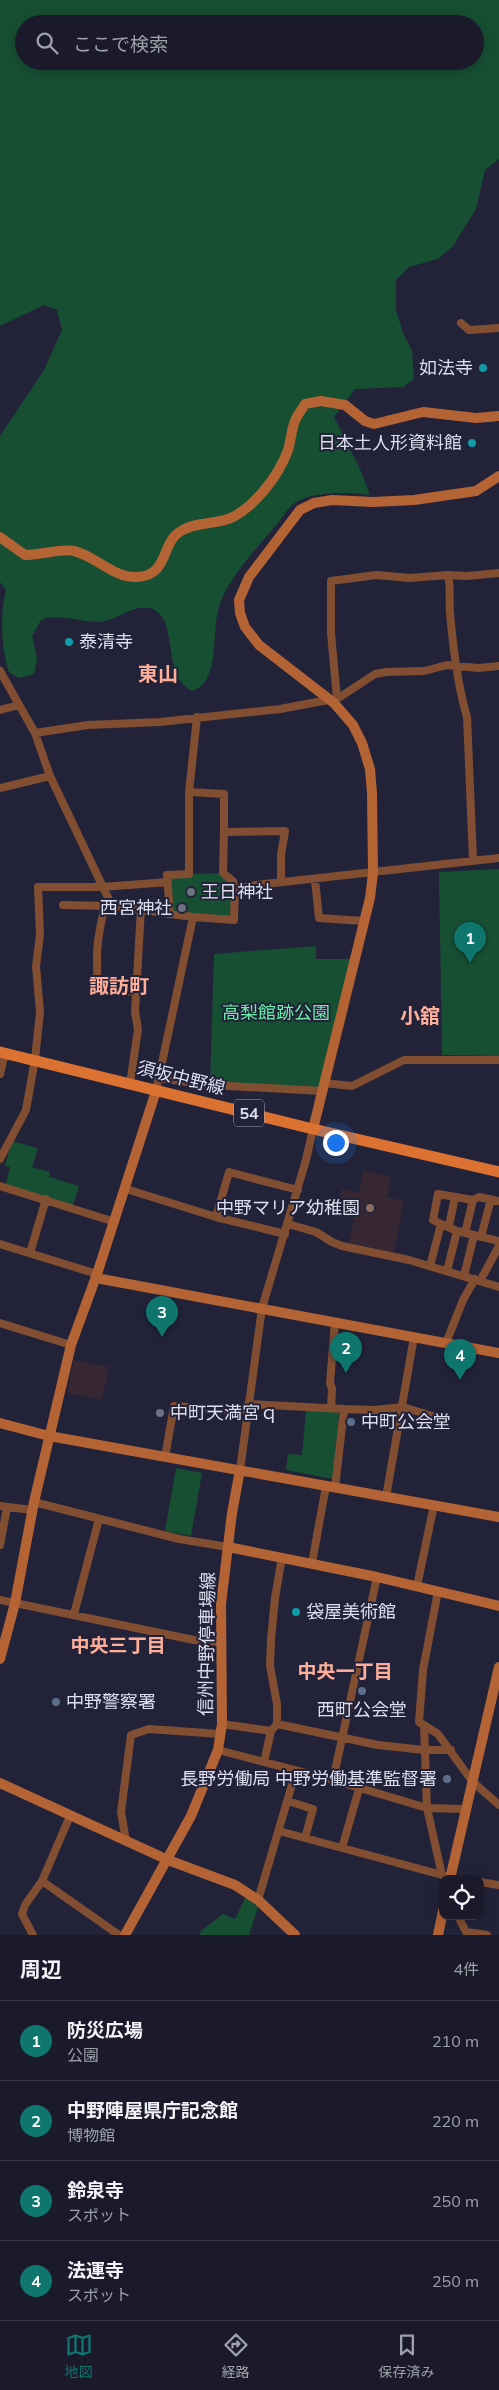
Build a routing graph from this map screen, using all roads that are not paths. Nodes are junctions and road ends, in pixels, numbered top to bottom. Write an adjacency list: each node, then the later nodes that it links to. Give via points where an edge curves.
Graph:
1 (461, 323): 2 (street, via 469,330)
2 (499, 328)
3 (499, 416): 5 (street, via 476,418 423,412 374,424 345,406 321,401 305,404 295,420 288,450 277,473 254,500 234,516 180,531 168,546 164,562 144,576 120,574 72,550 25,555)
4 (499, 476): 11 (street, via 476,491 414,500 314,502 300,510 255,569 239,600 245,627 259,644)
5 (0, 537)
6 (499, 572): 7 (street)
7 (448, 575): 8 (street); 11 (street, via 410,578 376,575 332,581)
8 (457, 665): 9 (street); 11 (street, via 375,674); 21 (street, via 460,694 467,717)
9 (499, 666)
10 (0, 671): 12 (street)
11 (333, 700): 14 (street); 22 (street, via 353,725 368,760 372,793)
12 (19, 705): 13 (street); 15 (street)
13 (0, 710)
14 (197, 717): 15 (street, via 88,725); 18 (street)
15 (35, 733): 16 (street)
16 (50, 776): 17 (street); 26 (street)
17 (0, 788)
18 (189, 792): 19 (street, via 224,794); 24 (street, via 190,874 167,875)
19 (224, 832): 25 (street, via 285,831); 27 (street, via 223,873 233,881)
20 (499, 858): 21 (street)
21 (473, 860): 22 (street)
22 (373, 873): 23 (street); 33 (street)
23 (315, 880): 25 (street); 33 (street, via 319,918)
24 (168, 882): 26 (street); 31 (street)
25 (281, 882): 27 (street)
26 (102, 887): 29 (street); 36 (street, via 38,887 40,935 36,966 40,1012)
27 (235, 889): 32 (street, via 234,920)
28 (63, 905): 29 (street)
29 (108, 906): 30 (street); 34 (street, via 100,927 96,988)
30 (141, 909): 31 (street); 34 (street)
31 (170, 914): 32 (street)
32 (193, 917): 39 (street)
33 (364, 922): 41 (street)
34 (136, 992): 40 (street, via 138,1029)
35 (2, 1052): 36 (main road, 須坂中野線 / 54); 38 (street)
36 (35, 1059): 40 (main road, 須坂中野線 / 54); 44 (street, via 26,1110)
37 (499, 1060): 41 (street, via 404,1060 352,1086)
38 (0, 1074)
39 (159, 1078): 41 (street, via 210,1085); 42 (street)
40 (130, 1084): 42 (main road, 須坂中野線 / 54)
41 (323, 1087): 43 (street)
42 (156, 1091): 43 (main road, 須坂中野線 / 54); 47 (street)
43 (313, 1129): 45 (main road, 須坂中野線 / 54); 48 (street)
44 (0, 1159)
45 (499, 1172)
46 (0, 1186): 50 (street)
47 (126, 1188): 53 (street); 54 (street)
48 (298, 1190): 53 (street, via 228,1172); 55 (street)
49 (456, 1197): 51 (street); 56 (street); 56 (street, via 438,1194 432,1220)
50 (46, 1199): 54 (street); 64 (street)
51 (474, 1200): 52 (street, via 479,1197); 58 (street)
52 (495, 1200): 60 (street)
53 (216, 1217): 59 (street)
54 (115, 1222): 67 (street)
55 (288, 1224): 59 (street); 65 (street, via 316,1232 342,1246)
56 (445, 1225): 57 (street); 65 (street)
57 (457, 1231): 58 (street); 66 (street)
58 (466, 1233): 60 (street)
59 (285, 1234): 71 (street)
60 (478, 1236): 61 (street); 68 (street)
61 (499, 1241)
62 (0, 1244): 64 (street)
63 (499, 1246): 69 (street)
64 (30, 1254): 67 (street)
65 (430, 1266): 66 (street)
66 (447, 1271): 68 (street)
67 (97, 1276): 71 (street); 76 (street)
68 (464, 1276): 69 (street)
69 (478, 1280): 70 (street); 75 (street, via 463,1300)
70 (499, 1287)
71 (262, 1308): 72 (street); 78 (street)
72 (335, 1322): 74 (street); 80 (street)
73 (0, 1323): 76 (street)
74 (414, 1337): 75 (street); 79 (street)
75 (446, 1343): 77 (street)
76 (71, 1345): 84 (street)
77 (499, 1353)
78 (248, 1407): 80 (street); 85 (street, via 174,1406); 86 (street)
79 (403, 1407): 81 (street); 82 (street); 88 (street)
80 (331, 1408): 81 (street)
81 (344, 1409): 87 (street)
82 (434, 1417)
83 (0, 1423): 84 (street)
84 (50, 1436): 85 (street); 91 (street)
85 (166, 1457): 86 (street)
86 (240, 1470): 87 (street); 95 (street, 信州中野停車場線)
87 (331, 1487): 88 (street); 97 (street)
88 (386, 1497): 89 (street)
89 (434, 1505): 92 (street); 99 (street)
90 (3, 1506): 91 (street); 94 (street)
91 (33, 1506): 93 (street); 102 (street)
92 (499, 1517)
93 (99, 1519): 95 (street, via 179,1539); 104 (street)
94 (0, 1545)
95 (228, 1547): 96 (street); 105 (street, 信州中野停車場線)
96 (282, 1557): 97 (street); 108 (street, via 270,1666)
97 (312, 1563): 98 (street)
98 (377, 1577): 99 (street); 112 (street)
99 (417, 1586): 100 (street)
100 (438, 1591): 103 (street); 109 (street, via 423,1670 419,1722)
101 (0, 1600): 102 (street)
102 (15, 1603): 104 (street); 106 (street)
103 (499, 1606)
104 (74, 1614): 105 (street, via 194,1640)
105 (220, 1642): 110 (street, 信州中野停車場線)
106 (0, 1659)
107 (499, 1666): 119 (street)
108 (277, 1724): 111 (street); 112 (street)
109 (424, 1725): 114 (street); 115 (street, via 438,1734)
110 (221, 1729): 111 (street); 113 (street, 信州中野停車場線); 129 (street, via 149,1729 132,1735 121,1812)
111 (271, 1731): 116 (street)
112 (342, 1736): 114 (street, via 378,1745); 118 (street)
113 (218, 1750): 116 (street); 131 (street, 信州中野停車場線, via 191,1816)
114 (424, 1750): 115 (street); 124 (street)
115 (451, 1750): 119 (street)
116 (264, 1762): 117 (street)
117 (296, 1770): 118 (street); 122 (street)
118 (333, 1780): 121 (street)
119 (472, 1781): 123 (street); 125 (street)
120 (0, 1783): 126 (street)
121 (359, 1789): 124 (street); 130 (street)
122 (288, 1801): 127 (street); 128 (street, via 313,1809)
123 (499, 1805)
124 (427, 1808): 125 (street); 133 (street)
125 (465, 1809): 134 (street)
126 (70, 1816): 129 (street); 135 (street)
127 (279, 1831): 128 (street); 138 (street)
128 (305, 1838): 130 (street)
129 (126, 1841): 131 (street)
130 (342, 1848): 132 (street)
131 (168, 1860): 138 (street, via 235,1885); 143 (street, 信州中野停車場線)
132 (439, 1875)
133 (449, 1875)
134 (451, 1875)
135 (42, 1881): 141 (street, via 22,1914); 142 (street)
136 (484, 1883): 137 (street)
137 (499, 1885)
138 (258, 1900): 144 (street)
139 (441, 1920): 145 (street)
140 (460, 1920): 146 (street, via 466,1932)
141 (33, 1935)
142 (120, 1935)
143 (125, 1935)
144 (295, 1935)
145 (438, 1935)
146 (487, 1935)

